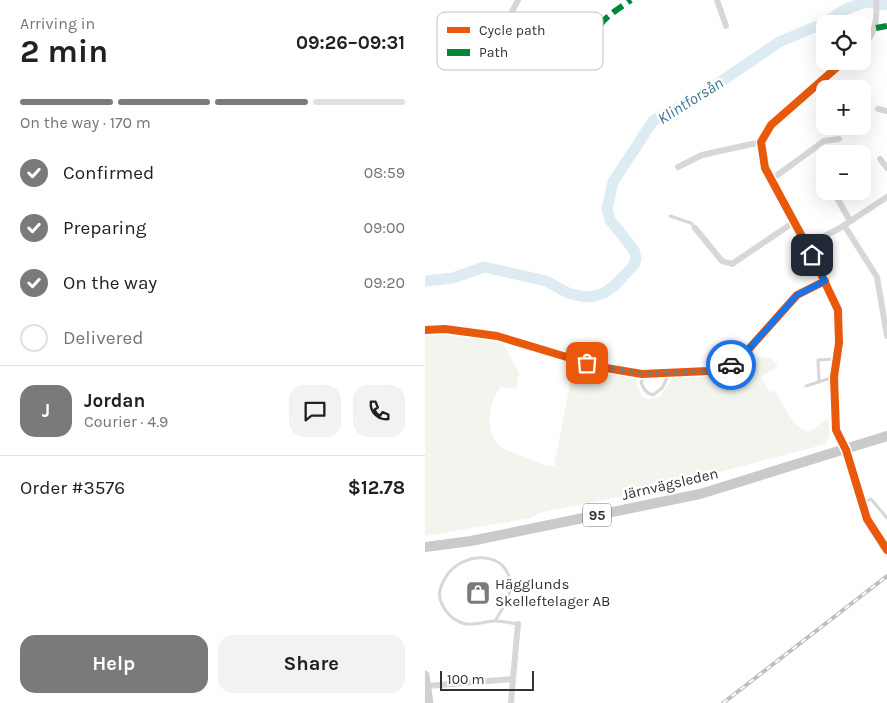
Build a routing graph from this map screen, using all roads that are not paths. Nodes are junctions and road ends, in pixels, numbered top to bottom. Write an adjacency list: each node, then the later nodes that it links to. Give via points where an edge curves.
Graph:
1 (518, 0): 4 (street)
2 (717, 0): 5 (street)
3 (876, 0): 6 (street, via 875,31)
4 (512, 12)
5 (726, 26)
6 (871, 36)
7 (834, 70): 11 (street, via 771,125)
8 (878, 109): 9 (street)
9 (887, 111)
10 (839, 139): 15 (street, via 824,141)
11 (761, 142): 13 (street, via 702,155); 15 (street, via 762,158)
12 (880, 159): 14 (street)
13 (678, 167)
14 (887, 168)
15 (772, 179): 20 (street)
16 (887, 197): 19 (street)
17 (838, 200): 19 (street)
18 (670, 216): 22 (lane, via 691,223)
19 (851, 221): 21 (street)
20 (794, 222): 22 (street, via 732,264 722,261); 23 (street)
21 (844, 225): 23 (street); 26 (street, via 877,277)
22 (695, 228)
23 (807, 245): 24 (street)
24 (825, 281): 27 (street, via 837,310 839,342); 29 (street, via 797,295 739,360 725,368)
25 (425, 330): 28 (street, via 445,329 497,336 600,367)
26 (887, 336)
27 (835, 360): 30 (street); 31 (lane, via 818,360)
28 (646, 374): 29 (street); 29 (lane, via 642,387 653,395 663,388)
29 (669, 374)
30 (834, 377): 31 (lane); 34 (street, via 836,430)
31 (819, 380): 32 (lane)
32 (807, 386)
33 (887, 436): 34 (main road, Järnvägsleden / 95)
34 (845, 450): 35 (street); 37 (main road, Järnvägsleden / 95, via 700,494 471,541)
35 (862, 503): 36 (lane, via 871,499); 38 (street, via 872,528)
36 (887, 518)
37 (425, 547)
38 (887, 550)
39 (495, 621): 39 (lane, via 461,623 451,618 443,608 439,596 441,588 446,576 462,561 487,558 503,567 507,574 510,588); 40 (lane)
40 (519, 624): 42 (street)
41 (425, 675): 43 (street)
42 (513, 679): 43 (street); 45 (street)
43 (427, 686): 44 (street)
44 (429, 703)
45 (511, 703)

